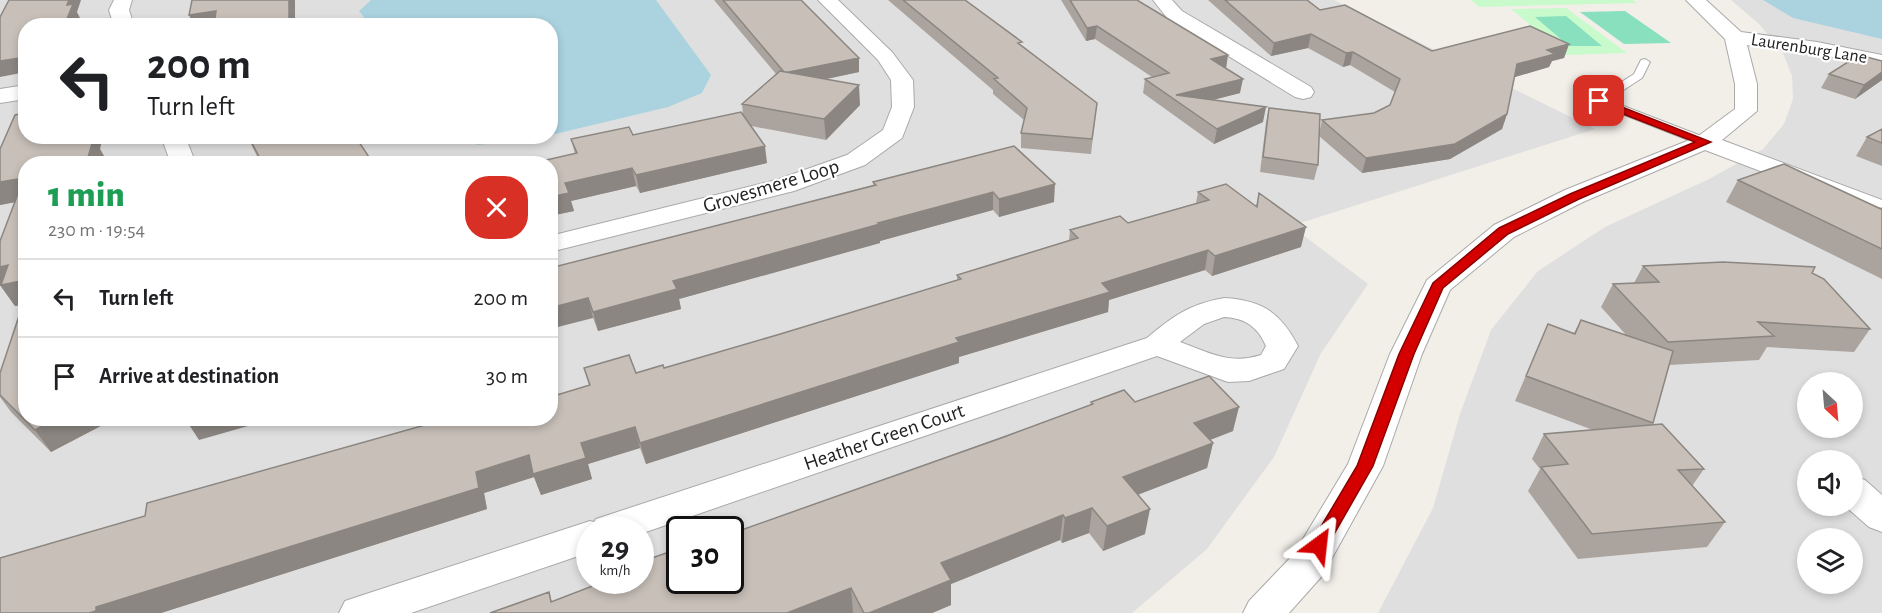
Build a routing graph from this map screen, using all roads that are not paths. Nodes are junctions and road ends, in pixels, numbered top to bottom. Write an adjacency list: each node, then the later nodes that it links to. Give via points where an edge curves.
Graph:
1 (123, 0): 5 (street, via 119,10)
2 (827, 0): 18 (street, Grovesmere Loop, via 885,56 902,80 903,107 894,132 856,160 785,186)
3 (1162, 0): 9 (street, via 1175,15)
4 (1695, 0): 6 (street)
5 (122, 18)
6 (1735, 37): 7 (street, Laurenburg Lane); 16 (street, via 1746,84 1746,111)
7 (1882, 61)
8 (1645, 62): 12 (lane, via 1638,76)
9 (1303, 92)
10 (18, 93): 11 (street)
11 (0, 96)
12 (1599, 101): 13 (lane); 16 (lane)
13 (1578, 111)
14 (18, 114): 15 (street)
15 (0, 117)
16 (1705, 142): 17 (street); 25 (street, via 1574,196 1504,231 1437,286 1406,354 1365,466 1308,564)
17 (1882, 209)
18 (558, 242)
19 (1158, 345): 21 (street, Heather Green Court)
20 (1863, 500): 22 (street)
21 (651, 516)
22 (1882, 517)
23 (576, 541): 24 (street)
24 (361, 613)
25 (1264, 613)

